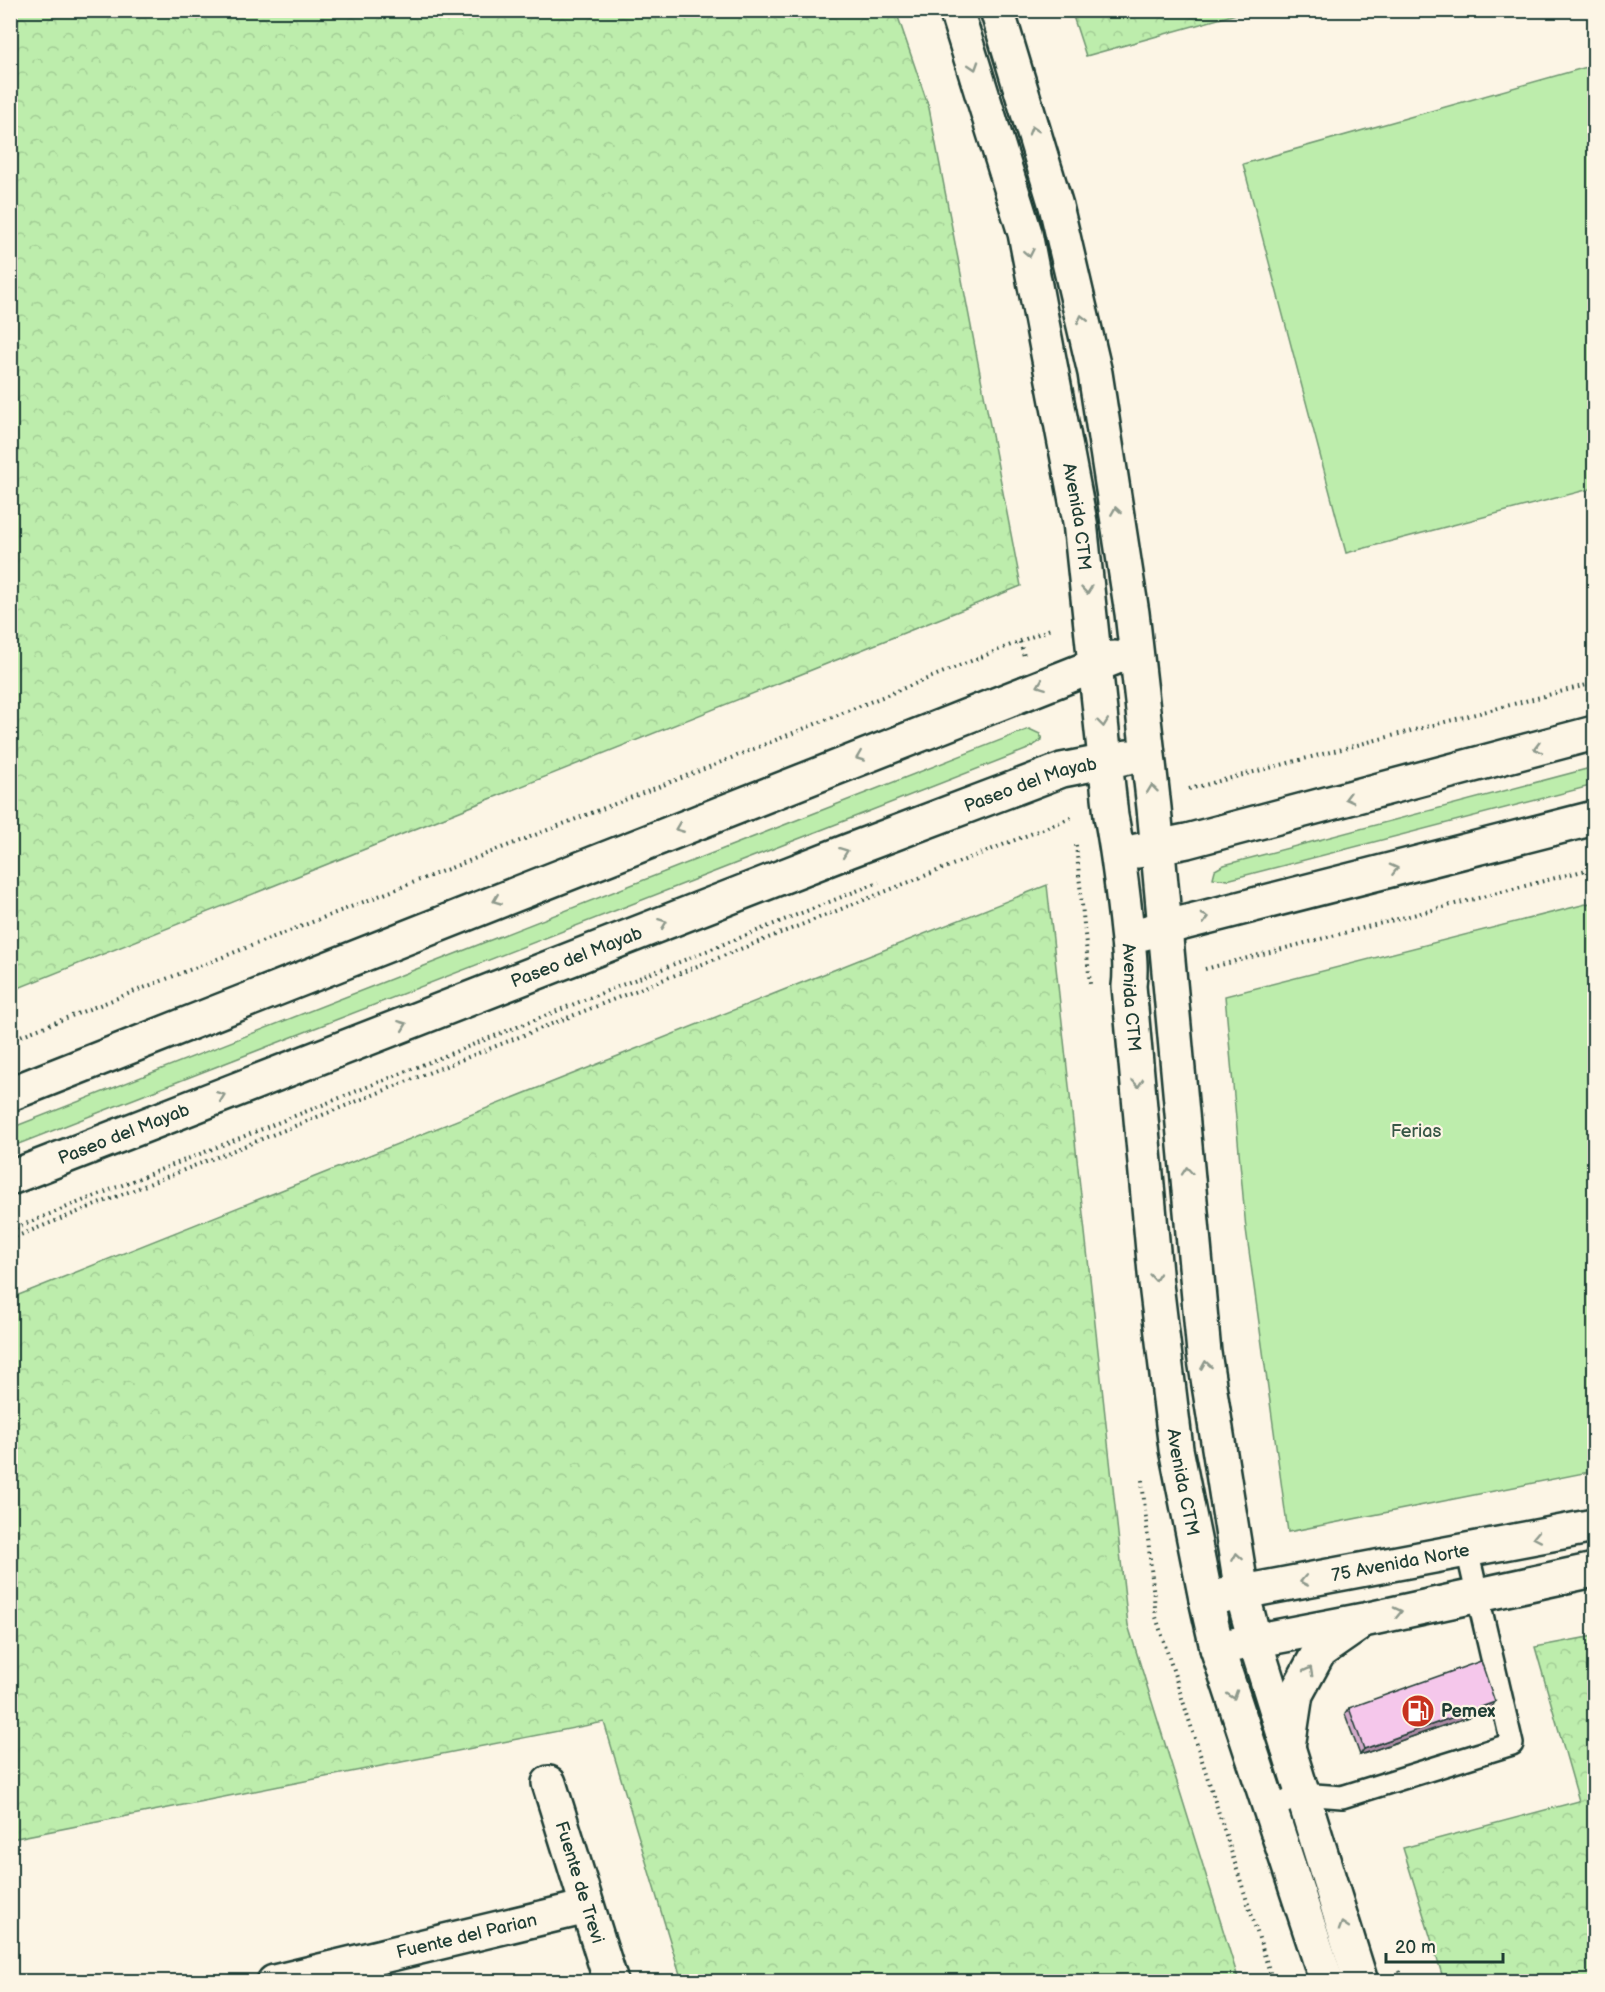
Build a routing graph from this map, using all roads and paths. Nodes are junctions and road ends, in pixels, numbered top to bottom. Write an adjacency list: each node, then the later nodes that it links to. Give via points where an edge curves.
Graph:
1 (956, 10): 5 (main road, Avenida CTM, one-way to 5, via 1025,232 1080,522)
2 (997, 10): 4 (main road, one-way to 2, via 1095,373 1056,206)
3 (1020, 642): 20 (path)
4 (1136, 652): 5 (main road); 8 (main road)
5 (1095, 664): 9 (main road, Avenida CTM, one-way to 9); 21 (main road, one-way to 21)
6 (1594, 683): 10 (path)
7 (1594, 733): 13 (main road, one-way to 13)
8 (1148, 754): 9 (main road, Paseo del Mayab); 13 (main road, one-way to 8)
9 (1107, 761): 14 (main road, Avenida CTM); 22 (main road, Paseo del Mayab, one-way to 9, via 848,851 1062,770)
10 (1182, 790)
11 (1073, 818): 24 (path)
12 (1594, 818): 17 (main road, one-way to 12)
13 (1158, 847): 14 (main road); 17 (main road)
14 (1119, 855): 18 (main road, Avenida CTM)
15 (1594, 868): 19 (path)
16 (882, 880): 23 (path)
17 (1165, 928): 18 (main road); 19 (main road)
18 (1128, 938): 30 (main road, Avenida CTM, one-way to 30, via 1156,1284 1176,1449)
19 (1169, 977): 28 (main road, one-way to 19, via 1204,1353)
20 (10, 1040)
21 (10, 1094)
22 (10, 1178)
23 (10, 1230)
24 (10, 1239)
25 (1594, 1526): 26 (main road, 75 Avenida Norte, one-way to 26)
26 (1467, 1550): 28 (main road, 75 Avenida Norte, one-way to 28); 29 (lane)
27 (1594, 1570): 29 (main road)
28 (1242, 1593): 30 (main road, 75 Avenida Norte); 32 (main road)
29 (1477, 1594): 31 (main road, one-way to 29); 36 (lane, via 1512,1744 1342,1797)
30 (1206, 1599): 33 (main road, Avenida CTM)
31 (1364, 1620): 32 (main road); 34 (main road, one-way to 31, via 1296,1694 1319,1652)
32 (1255, 1641): 33 (main road); 34 (main road)
33 (1217, 1648): 37 (main road, Avenida CTM, one-way to 37)
34 (1288, 1747): 36 (main road)
35 (549, 1783): 38 (main road, Fuente de Trevi)
36 (1301, 1794): 37 (lane); 43 (main road, one-way to 36)
37 (1270, 1810): 42 (main road, Avenida CTM)
38 (588, 1907): 39 (main road, Fuente del Parian); 41 (main road, Fuente de Trevi)
39 (313, 1978): 40 (main road, Fuente del Parian)
40 (274, 1982)
41 (611, 1982)
42 (1327, 1982)
43 (1361, 1982)

